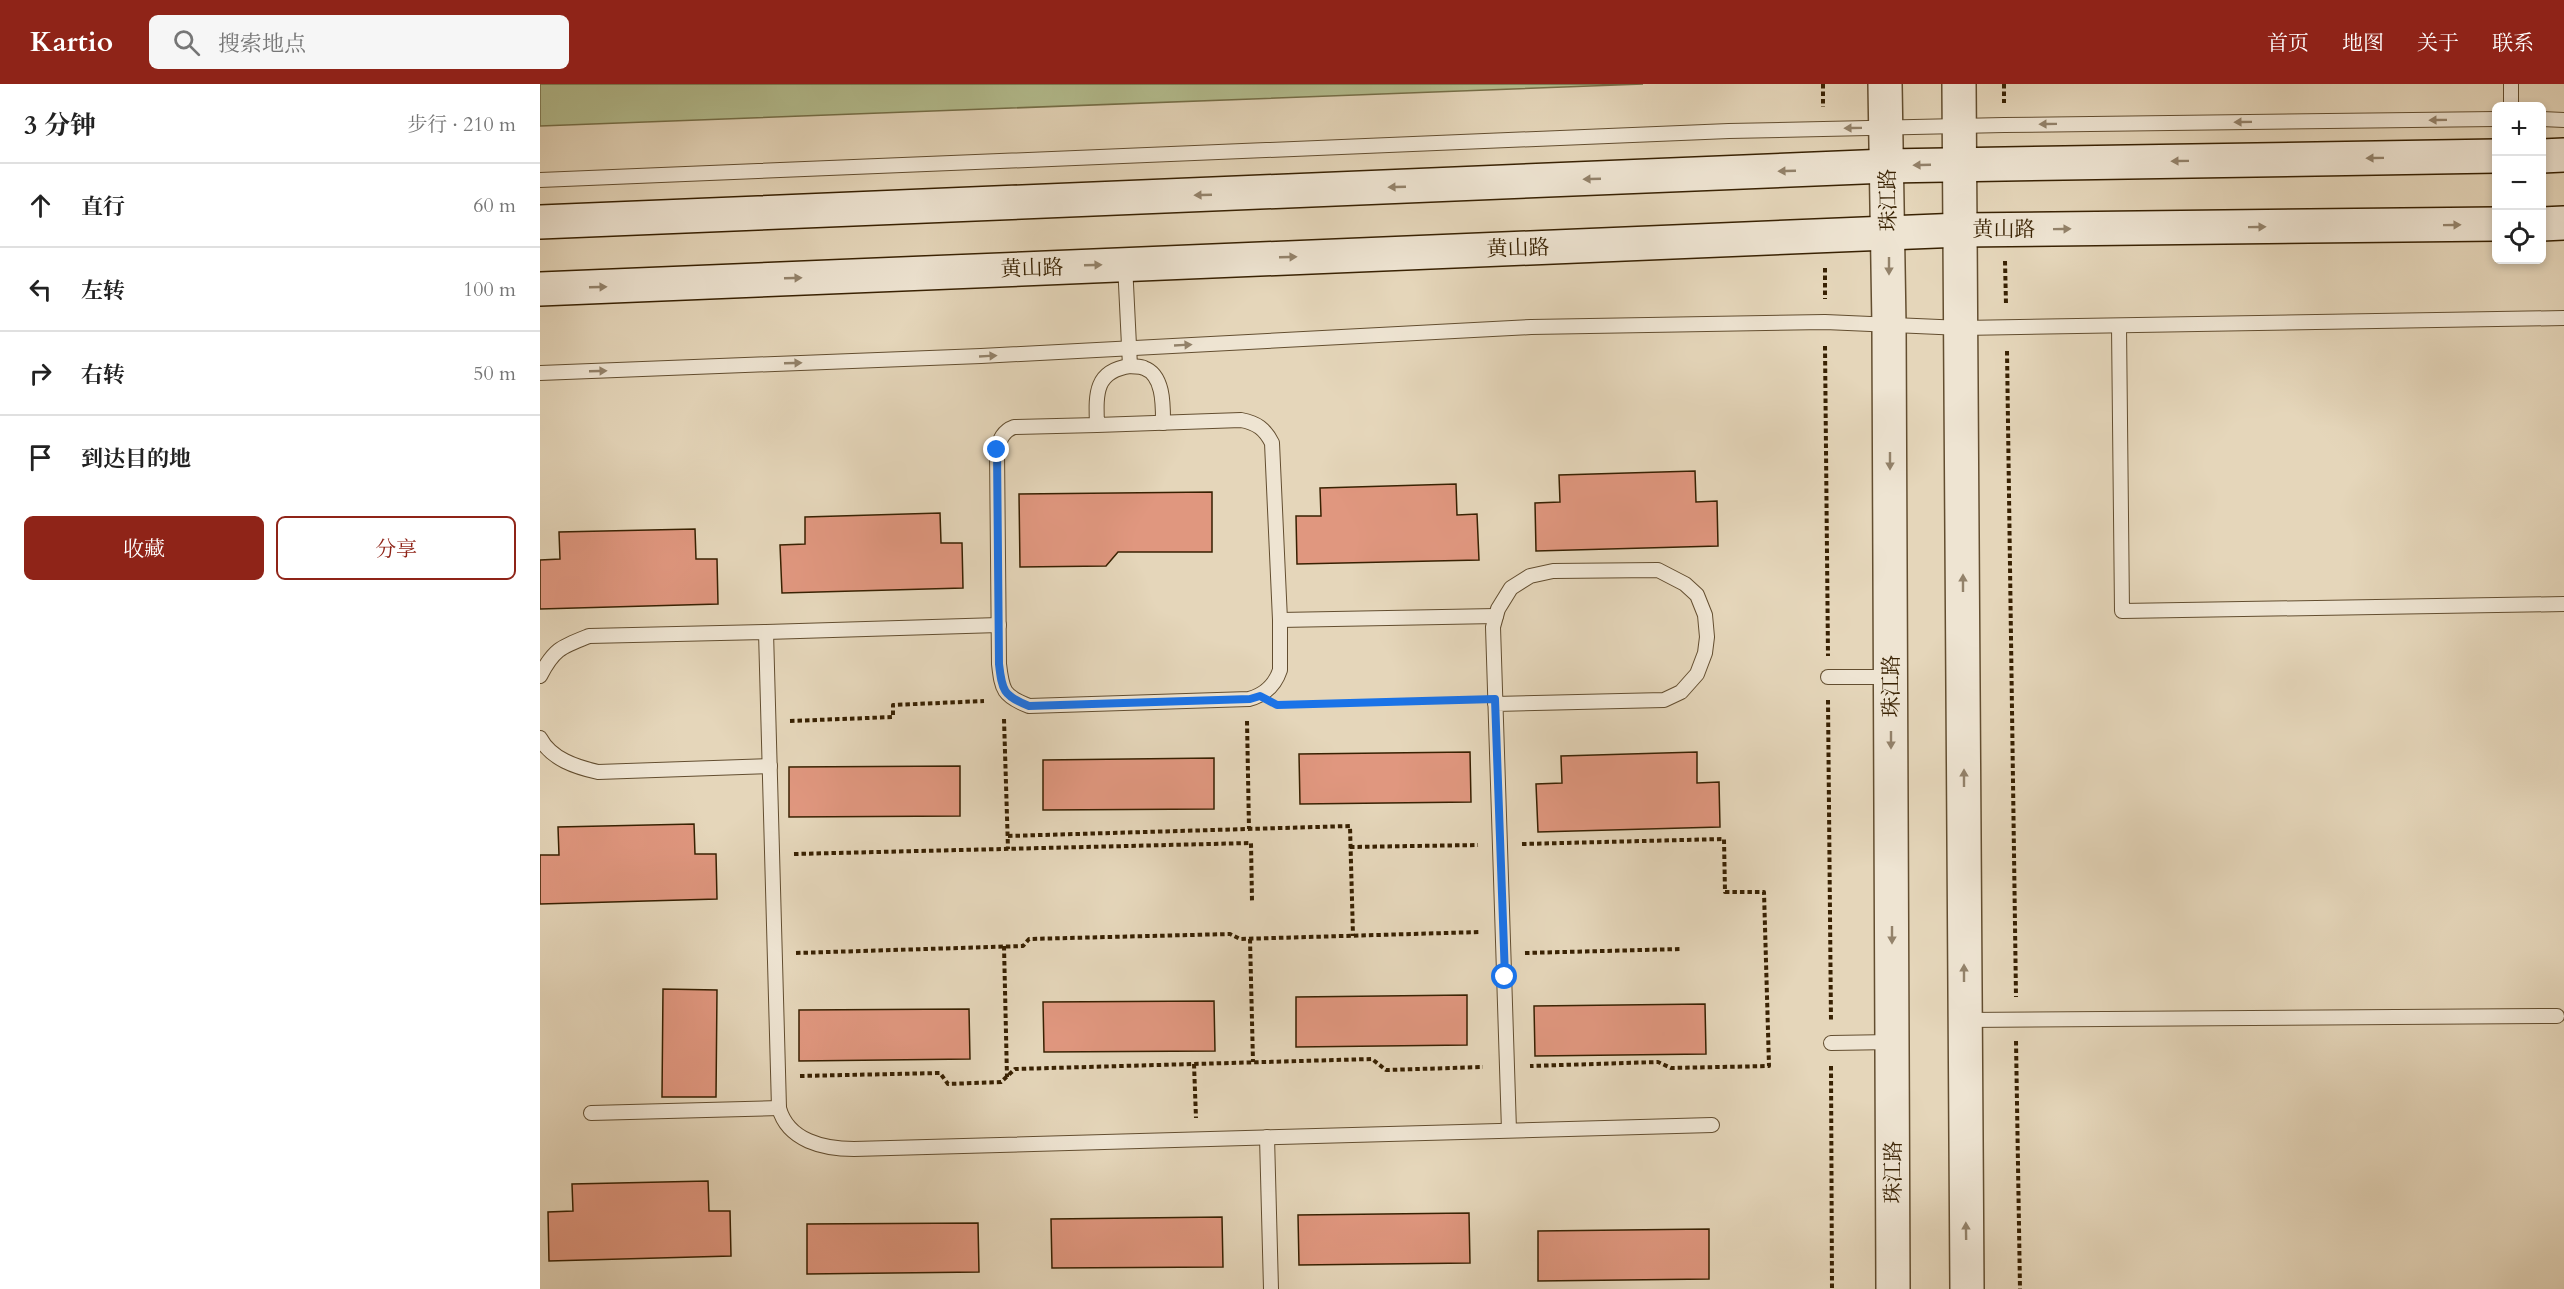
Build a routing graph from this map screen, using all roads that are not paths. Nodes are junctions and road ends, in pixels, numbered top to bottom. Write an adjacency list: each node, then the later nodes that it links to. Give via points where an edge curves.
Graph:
1 (1885, 84): 9 (main road, 珠江路)
2 (1959, 84): 8 (main road)
3 (2511, 84): 4 (lane)
4 (2511, 102)
5 (2492, 119): 8 (lane, one-way to 8)
6 (2546, 120): 7 (lane)
7 (2564, 120)
8 (1959, 126): 9 (lane); 13 (main road)
9 (1886, 128): 14 (main road, 珠江路); 15 (lane, one-way to 15)
10 (2564, 155): 12 (main road)
11 (2492, 156): 13 (main road, one-way to 13)
12 (2546, 156)
13 (1959, 164): 14 (main road, one-way to 14); 20 (main road)
14 (1887, 166): 16 (main road, one-way to 16); 21 (main road, 珠江路)
15 (540, 180)
16 (540, 222)
17 (2564, 223): 19 (main road)
18 (2492, 224): 20 (main road, 黄山路, one-way to 18)
19 (2546, 224)
20 (1961, 230): 21 (main road, 黄山路); 27 (main road)
21 (1889, 233): 22 (main road, 黄山路, one-way to 21); 25 (main road, 珠江路, one-way to 25)
22 (1125, 264): 23 (main road, 黄山路, one-way to 22); 28 (lane)
23 (540, 289)
24 (2564, 318): 26 (lane)
25 (1889, 326): 27 (lane); 28 (lane, one-way to 25, via 1531,327 1825,322); 40 (main road, 珠江路, one-way to 40)
26 (2119, 326): 27 (lane); 33 (lane, via 2122,611)
27 (1962, 328): 45 (main road, one-way to 27)
28 (1129, 348): 29 (lane); 30 (lane, one-way to 28)
29 (1130, 366): 31 (lane, via 1145,368 1155,376 1162,398); 32 (lane, via 1108,374 1098,388)
30 (540, 373)
31 (1163, 423): 32 (lane); 35 (lane, via 1242,420 1266,432 1272,443)
32 (1097, 424): 36 (lane, via 1014,427 1000,441)
33 (2564, 604)
34 (1496, 616): 35 (lane); 41 (lane); 41 (lane, via 1511,588 1530,576 1553,571 1658,570 1697,595 1705,615 1707,637 1697,674 1681,692 1664,700)
35 (1280, 620): 36 (lane, via 1280,670 1277,678 1254,698 1029,706 1009,700 1001,684)
36 (999, 625): 37 (lane)
37 (766, 632): 38 (lane, via 589,636 552,654); 43 (lane)
38 (540, 676)
39 (1828, 677): 40 (lane)
40 (1891, 677): 46 (main road, 珠江路, one-way to 46)
41 (1495, 702): 51 (lane)
42 (540, 738): 43 (lane, via 543,745 574,766 598,772)
43 (770, 766): 48 (lane)
44 (2557, 1016): 45 (lane)
45 (1965, 1020): 55 (main road, one-way to 45)
46 (1892, 1042): 47 (lane); 54 (main road, 珠江路)
47 (1831, 1043)
48 (779, 1108): 49 (lane); 52 (lane, via 791,1129 828,1149)
49 (591, 1113)
50 (1712, 1125): 51 (lane)
51 (1509, 1130): 52 (lane)
52 (1267, 1137): 53 (lane)
53 (1270, 1289)
54 (1893, 1289)
55 (1967, 1289)

